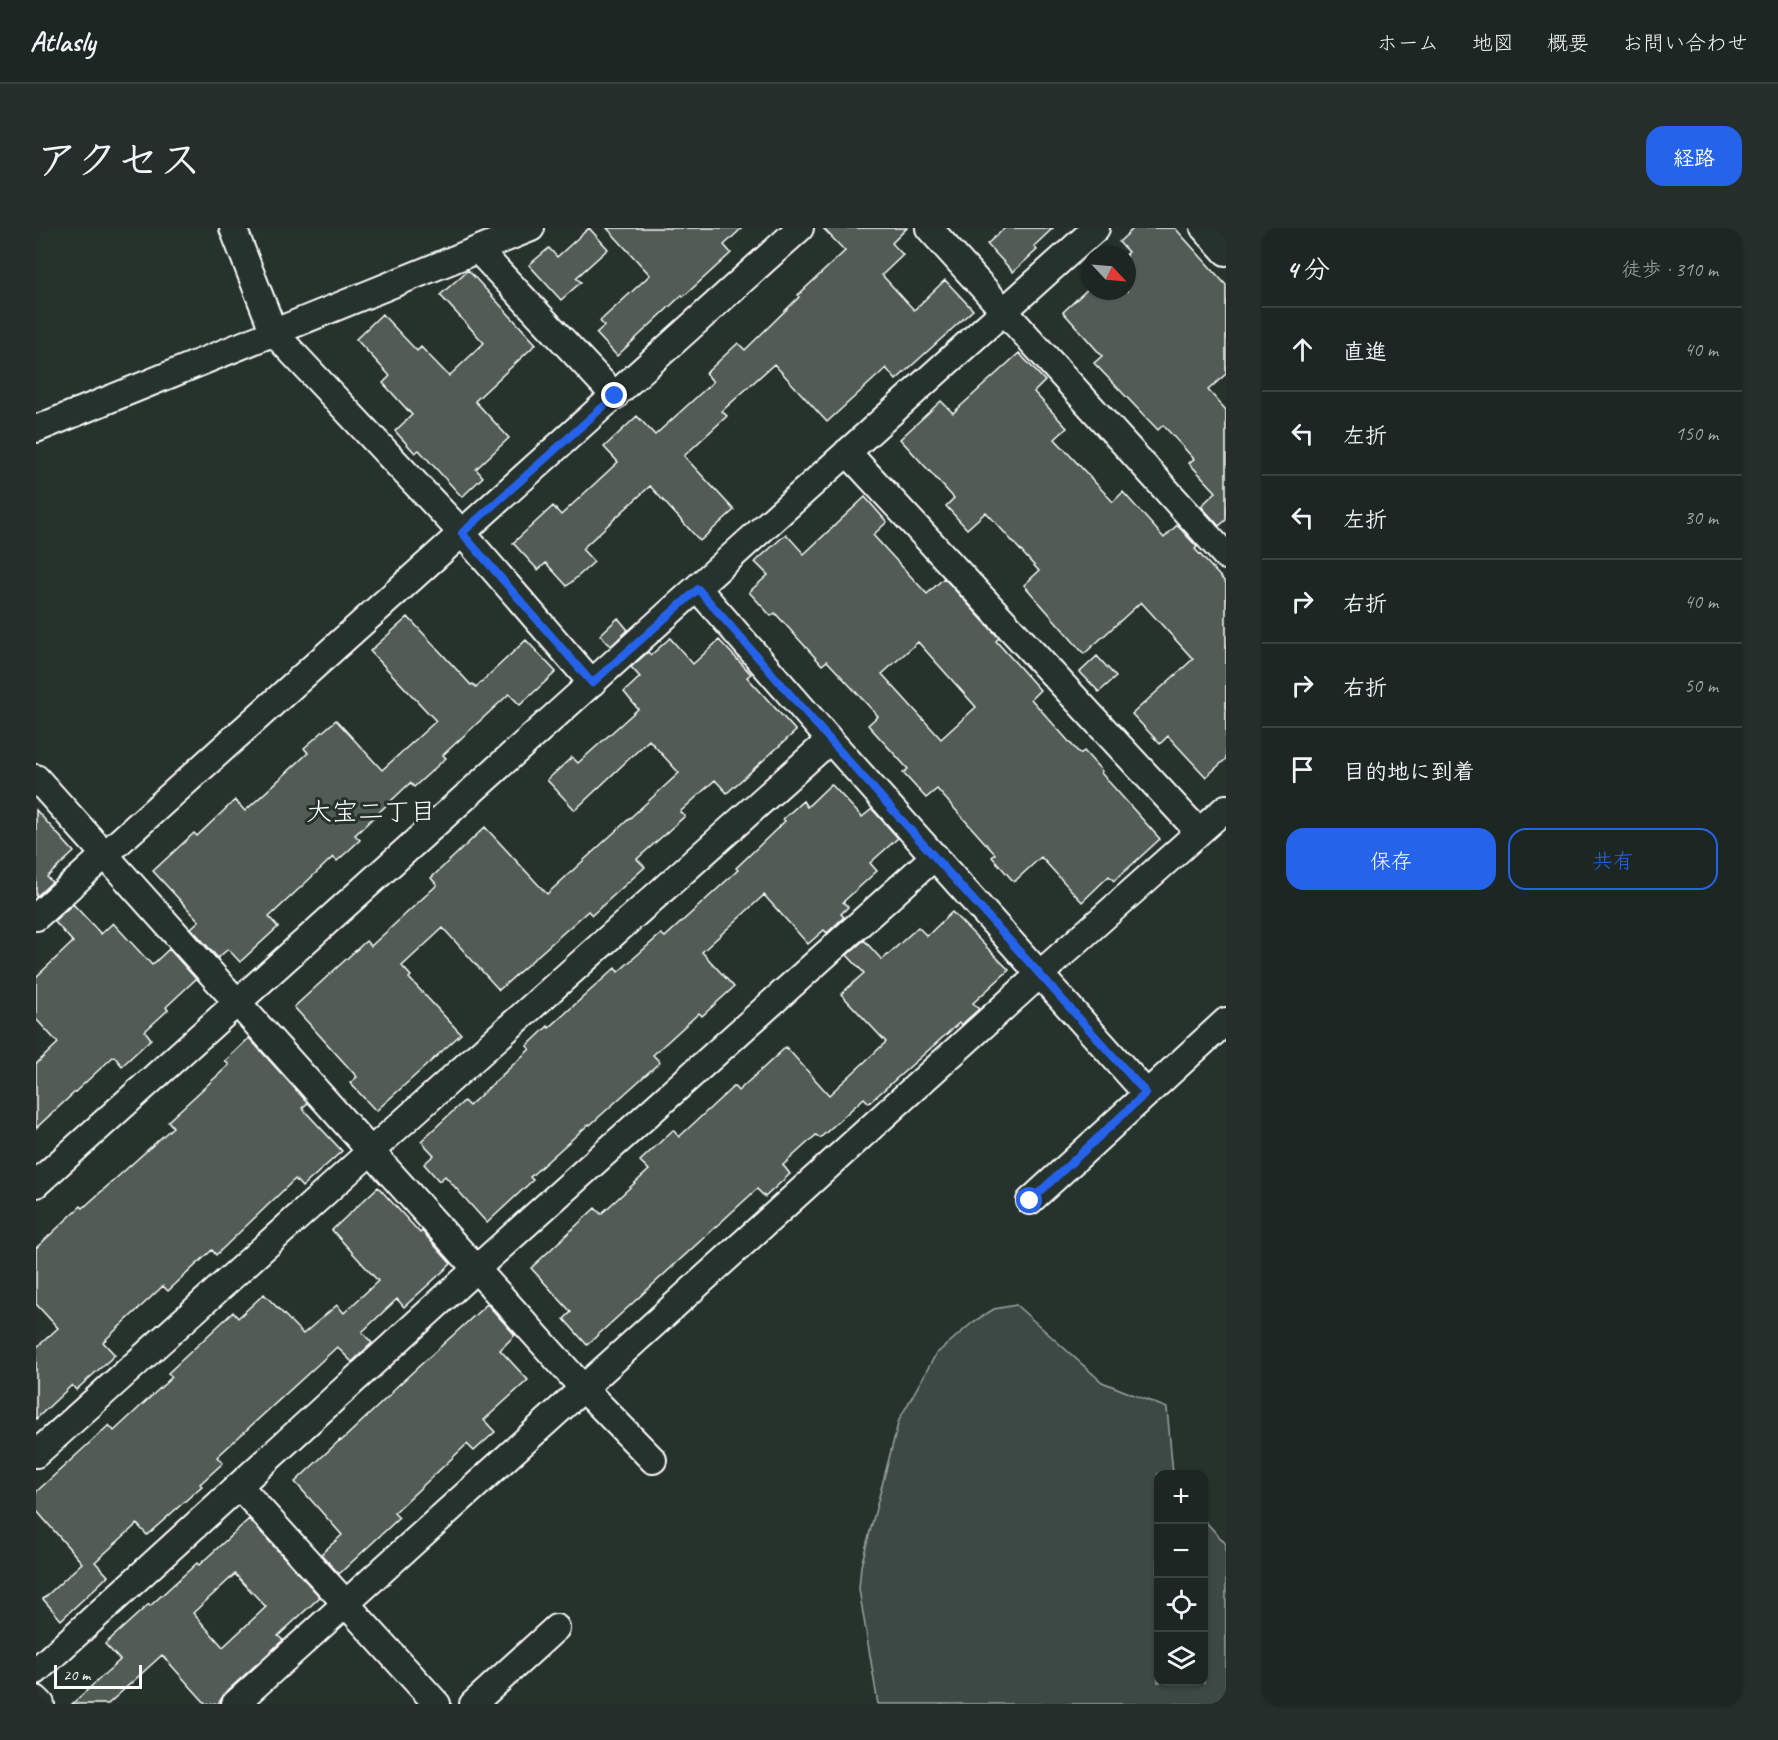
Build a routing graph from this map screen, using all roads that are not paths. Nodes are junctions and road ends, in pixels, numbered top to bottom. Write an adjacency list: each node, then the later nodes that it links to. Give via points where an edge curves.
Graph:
1 (233, 228): 10 (street)
2 (531, 228): 7 (street)
3 (800, 228): 11 (street)
4 (929, 228): 9 (street)
5 (1096, 228): 9 (street)
6 (1204, 228): 8 (street)
7 (478, 250): 10 (street); 11 (street)
8 (1226, 252)
9 (1004, 310): 13 (street); 15 (street)
10 (274, 333): 12 (street); 14 (street)
11 (615, 396): 14 (street)
12 (36, 429)
13 (847, 452): 16 (street); 21 (street)
14 (462, 533): 17 (street); 22 (street)
15 (1226, 556)
16 (698, 589): 17 (street); 18 (street)
17 (592, 683): 26 (street)
18 (830, 740): 23 (street); 29 (street)
19 (36, 778): 22 (street)
20 (1226, 808): 21 (street)
21 (1199, 832): 25 (street)
22 (105, 855): 24 (street); 26 (street)
23 (935, 856): 25 (street); 32 (street)
24 (36, 917)
25 (1040, 974): 28 (street); 33 (street)
26 (238, 1002): 29 (street); 30 (street)
27 (1226, 1021): 28 (street)
28 (1146, 1093): 31 (street)
29 (372, 1150): 32 (street); 34 (street)
30 (36, 1184)
31 (1030, 1201)
32 (476, 1269): 33 (street); 36 (street)
33 (583, 1388): 35 (street); 37 (street)
34 (36, 1454)
35 (653, 1460)
36 (239, 1486): 37 (street); 39 (street)
37 (346, 1603): 42 (street); 43 (street)
38 (556, 1628): 44 (street)
39 (36, 1671)
40 (36, 1699): 41 (street)
41 (41, 1704)
42 (235, 1704)
43 (437, 1704)
44 (473, 1704)

